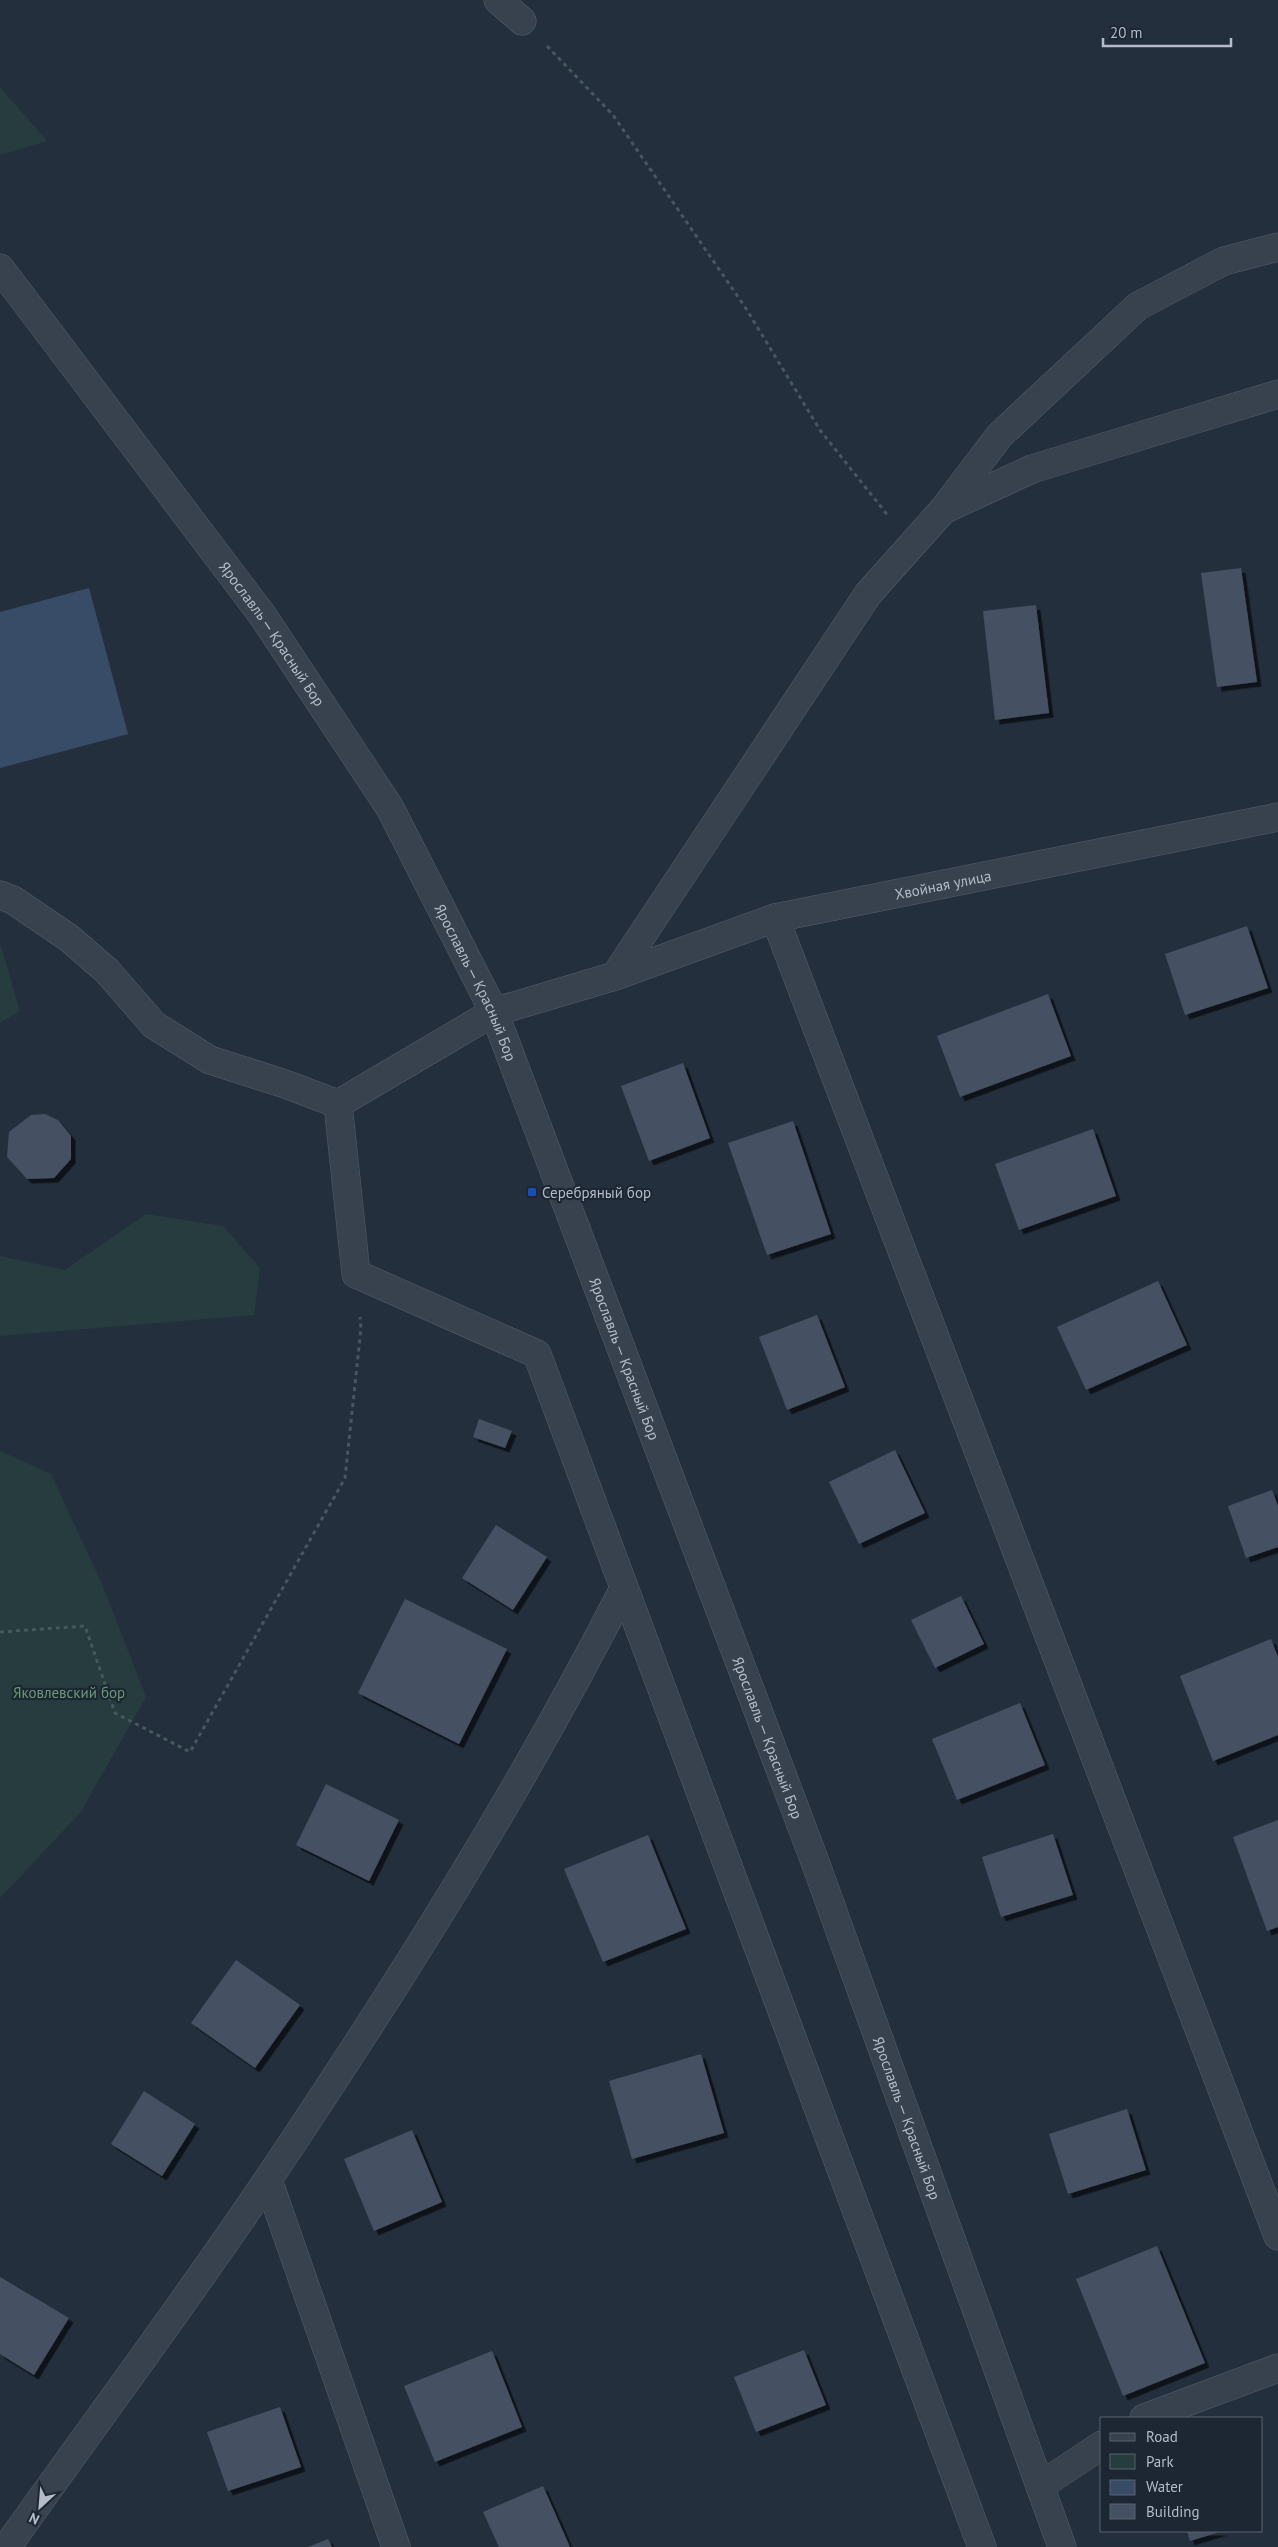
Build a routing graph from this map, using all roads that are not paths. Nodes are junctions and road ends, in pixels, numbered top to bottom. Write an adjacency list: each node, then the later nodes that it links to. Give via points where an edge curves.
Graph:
1 (498, 0): 2 (street)
2 (522, 20)
3 (1278, 247): 6 (street, via 1224,261 1138,306 1000,435)
4 (0, 268): 11 (street, Ярославль — Красный Бор, via 263,616 390,808)
5 (1278, 394): 6 (street, via 1032,469)
6 (943, 510): 10 (street, via 868,594)
7 (1278, 817): 9 (street, Хвойная улица)
8 (0, 895): 12 (street, via 69,938 107,971 154,1024 210,1060)
9 (775, 918): 10 (street, Хвойная улица); 15 (street)
10 (616, 976): 11 (street, Хвойная улица)
11 (494, 1012): 12 (street, Хвойная улица); 19 (street, Ярославль — Красный Бор, via 814,1859)
12 (338, 1104): 13 (street, via 356,1274 537,1354)
13 (624, 1588): 14 (street, via 577,1681 411,1962); 22 (street)
14 (268, 2180): 20 (street); 21 (street)
15 (1278, 2236)
16 (1278, 2368): 17 (street)
17 (1147, 2417)
18 (1100, 2446): 19 (street)
19 (1040, 2486): 23 (street, Ярославль — Красный Бор)
20 (6, 2547)
21 (396, 2547)
22 (982, 2547)
23 (1062, 2547)

